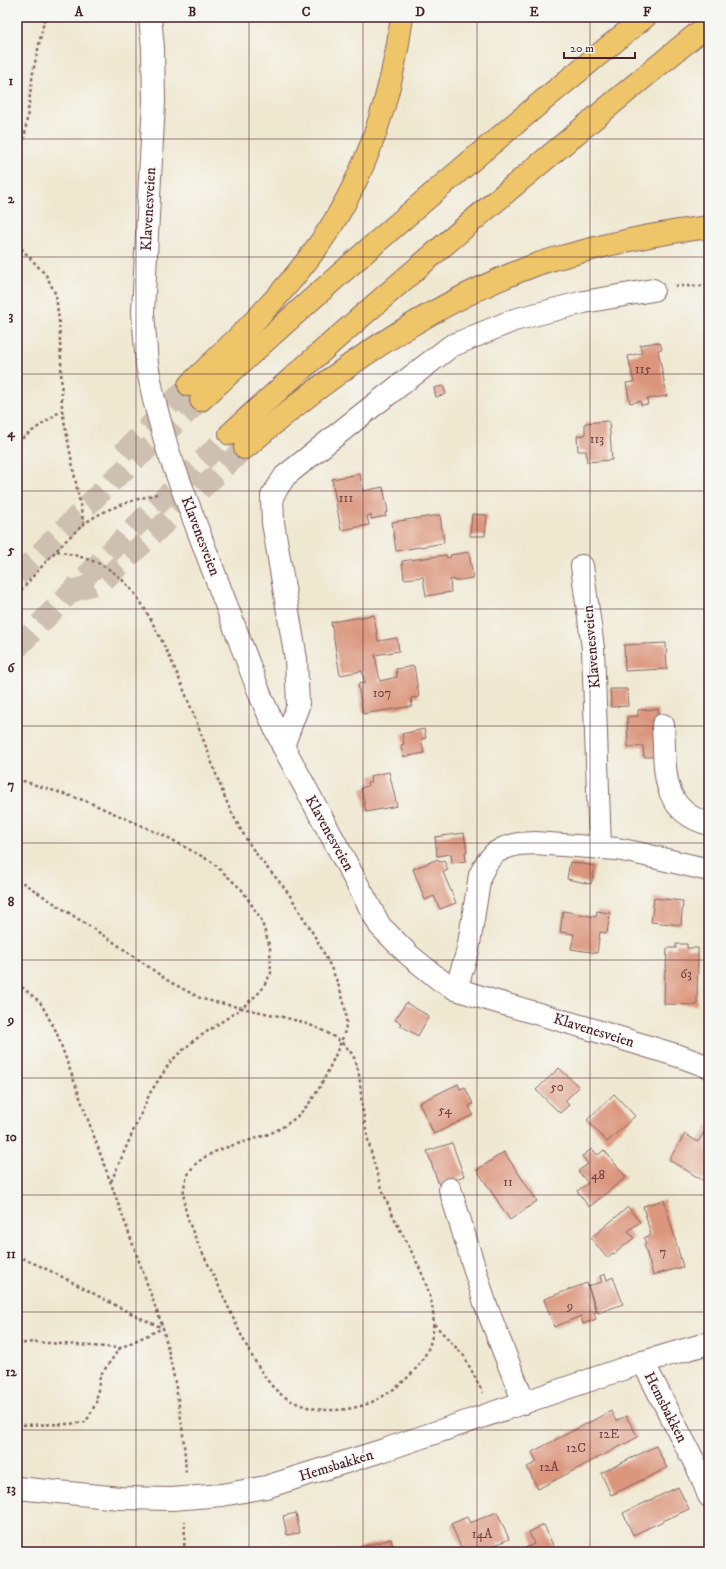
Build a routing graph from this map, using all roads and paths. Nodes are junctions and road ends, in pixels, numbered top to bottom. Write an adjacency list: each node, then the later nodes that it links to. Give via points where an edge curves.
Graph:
1 (45, 17): 6 (path)
2 (150, 17): 13 (street, Klavenesveien, via 154,101 143,312 147,365 154,400 168,451)
3 (402, 17): 4 (highway, via 398,48 377,128 343,206 298,272 195,393 278,328 451,177)
4 (645, 17)
5 (709, 24): 7 (highway, via 485,208 311,360 238,441 284,414 326,381 424,318 476,291 536,265 614,242 676,230)
6 (17, 169)
7 (709, 227)
8 (17, 244): 11 (path, via 46,276 56,295 62,360)
9 (709, 286): 10 (path, via 671,286)
10 (653, 290): 19 (street, via 584,302 514,320 451,346 285,476 272,496 273,523 296,659 298,706)
11 (62, 410): 12 (path); 14 (path)
12 (17, 442)
13 (182, 487): 14 (path, via 108,510); 19 (street, Klavenesveien, via 264,704)
14 (84, 525): 15 (path)
15 (57, 551): 17 (path); 28 (path, via 104,565 136,595 153,624 174,665 227,803 261,861 286,891 332,968 345,1007 346,1024)
16 (582, 566): 22 (street, Klavenesveien, via 596,690)
17 (17, 595)
18 (663, 725): 21 (street, via 669,792 679,808 695,820)
19 (283, 746): 26 (street, Klavenesveien, via 380,926 409,955 440,980)
20 (17, 778): 27 (path, via 86,801 167,837 212,862 242,890 260,919 270,948 271,973 261,991)
21 (709, 824)
22 (600, 848): 23 (street, via 637,853); 26 (street, via 535,843 518,844 495,853 480,875 468,950)
23 (709, 870)
24 (17, 879): 27 (path, via 170,982 202,999)
25 (17, 983): 30 (path, via 40,1002 56,1031)
26 (456, 989): 29 (street, Klavenesveien)
27 (242, 1008): 28 (path, via 300,1022); 30 (path, via 194,1041 171,1061 150,1093)
28 (340, 1042): 33 (path, via 353,1054 359,1076 370,1150 387,1202 431,1295); 33 (path, via 320,1089 300,1114 278,1130 211,1153 194,1165 186,1180 183,1198 188,1216 198,1244 258,1368 273,1388 293,1403 315,1410 339,1410 365,1405 388,1394 423,1360 430,1345)
29 (709, 1067)
30 (110, 1184): 34 (path)
31 (450, 1189): 39 (street, via 486,1306)
32 (17, 1256): 34 (path)
33 (434, 1324): 40 (path, via 464,1356)
34 (163, 1328): 37 (path); 42 (path, via 175,1378 185,1447)
35 (709, 1343): 38 (street, Hemsbakken)
36 (17, 1344): 37 (path, via 34,1342)
37 (120, 1348): 41 (path, via 100,1376 96,1403 86,1422)
38 (643, 1362): 39 (street, Hemsbakken); 44 (street, Hemsbakken, via 700,1473)
39 (524, 1403): 40 (street, Hemsbakken)
40 (493, 1413): 43 (street, Hemsbakken, via 266,1487 222,1495 120,1498)
41 (17, 1425)
42 (186, 1477)
43 (17, 1488)
44 (709, 1496)
45 (185, 1514): 46 (path)
46 (184, 1552)

